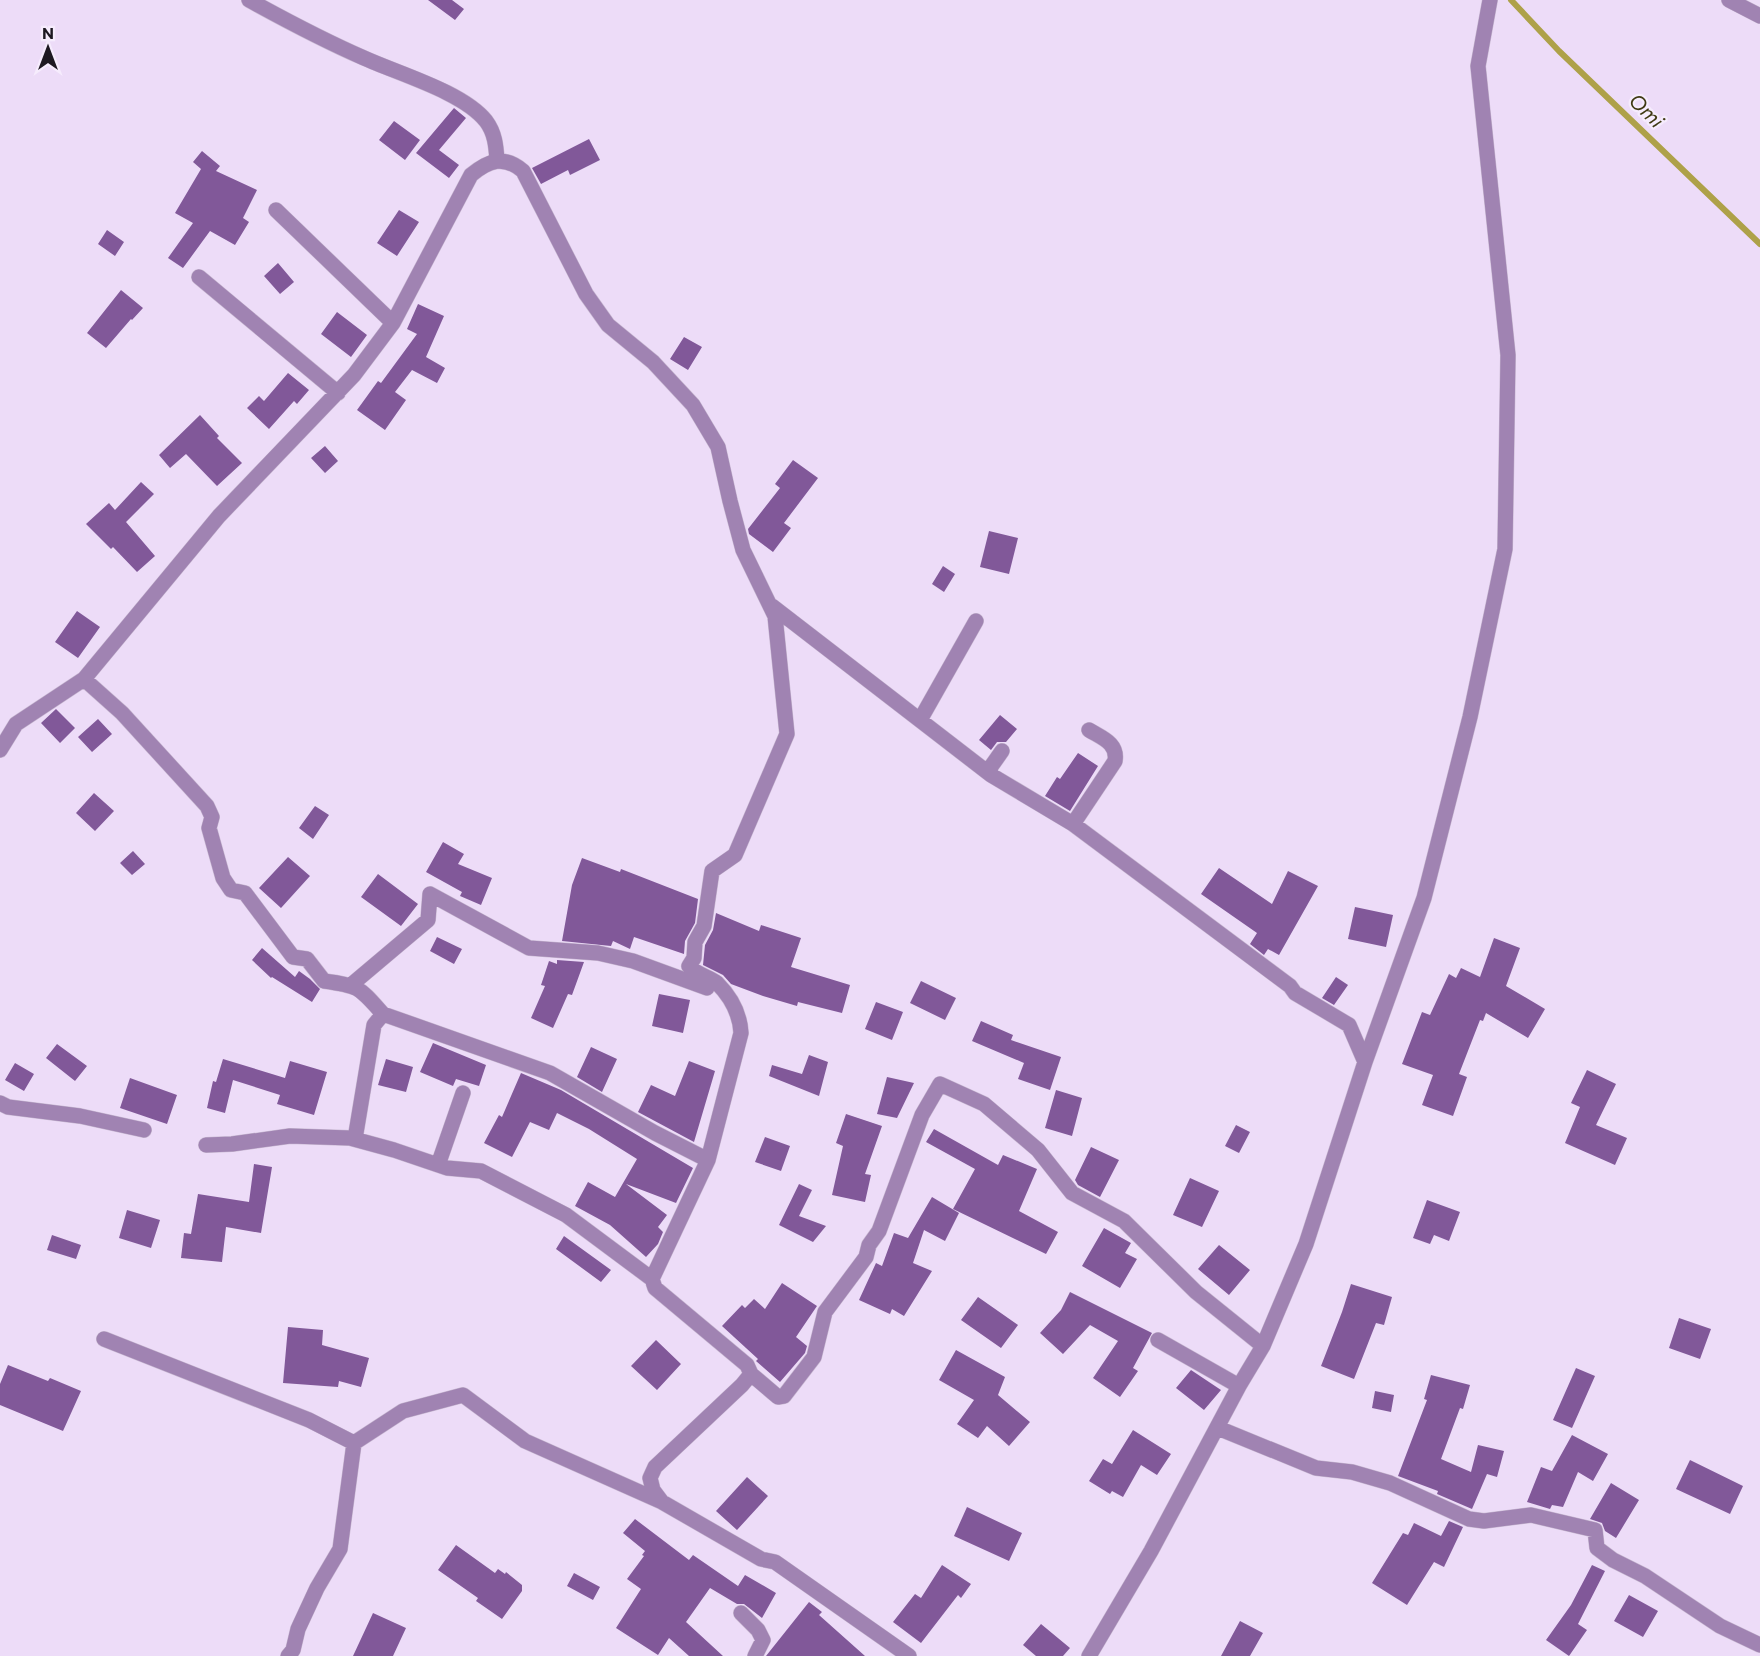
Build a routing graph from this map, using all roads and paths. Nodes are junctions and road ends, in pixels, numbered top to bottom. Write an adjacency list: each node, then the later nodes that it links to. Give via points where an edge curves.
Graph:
1 (249, 0): 5 (street, via 363,58 459,98 486,121 496,140)
2 (1490, 0): 22 (street, via 1478,66 1508,355 1505,549 1470,717 1424,898)
3 (1729, 0): 4 (street)
4 (1760, 16)
5 (497, 160): 8 (street, via 471,175); 10 (street, via 515,164 524,171 586,294 608,325 653,362 693,405 718,447 743,550)
6 (276, 210): 8 (street)
7 (199, 277): 9 (street)
8 (393, 323): 9 (street)
9 (338, 393): 12 (street, via 219,516)
10 (772, 606): 13 (street); 20 (street, via 787,734 735,855 712,871 704,926 689,966 716,982)
11 (976, 621): 13 (street)
12 (84, 678): 15 (street, via 16,724); 19 (street, via 122,713 207,806 223,878 231,890 245,893 292,957 307,959 324,981)
13 (920, 720): 17 (street)
14 (1089, 730): 18 (street, via 1113,745 1115,761)
15 (0, 749)
16 (1002, 752): 17 (street, via 990,768)
17 (991, 775): 18 (street)
18 (1073, 824): 22 (street, via 1295,993 1349,1025)
19 (351, 985): 20 (street, via 428,920 430,894 529,948 598,953 633,961); 21 (street, via 363,991)
20 (725, 994): 28 (street, via 741,1019 741,1033)
21 (383, 1014): 26 (street, via 374,1025); 28 (street, via 550,1073)
22 (1365, 1062): 33 (street, via 1306,1244)
23 (463, 1093): 29 (street)
24 (0, 1103): 25 (street)
25 (144, 1130)
26 (355, 1139): 27 (street, via 290,1136); 29 (street)
27 (206, 1145)
28 (708, 1160): 30 (street)
29 (438, 1165): 30 (street, via 481,1171 566,1215)
30 (652, 1279): 34 (street, via 655,1288 747,1365)
31 (104, 1339): 37 (street, via 309,1420)
32 (1158, 1340): 35 (street)
33 (1263, 1346): 34 (street, via 1196,1292 1124,1221 1072,1193 1038,1149 984,1104 940,1083 922,1115 866,1257 825,1312 814,1357 784,1396 778,1397); 35 (street)
34 (751, 1374): 38 (street, via 655,1467 650,1478)
35 (1239, 1386): 36 (street)
36 (1218, 1428): 40 (street, via 1316,1468 1352,1472 1390,1483 1469,1519 1531,1515 1595,1530 1597,1548 1613,1560 1645,1576 1720,1626); 44 (street)
37 (354, 1443): 38 (street, via 404,1411 463,1395 525,1441); 41 (street, via 340,1549 317,1588 298,1629 294,1650)
38 (662, 1502): 43 (street, via 761,1559 775,1562)
39 (741, 1613): 42 (street, via 763,1640)
40 (1760, 1645)
41 (288, 1656)
42 (755, 1656)
43 (909, 1656)
44 (1089, 1656)

